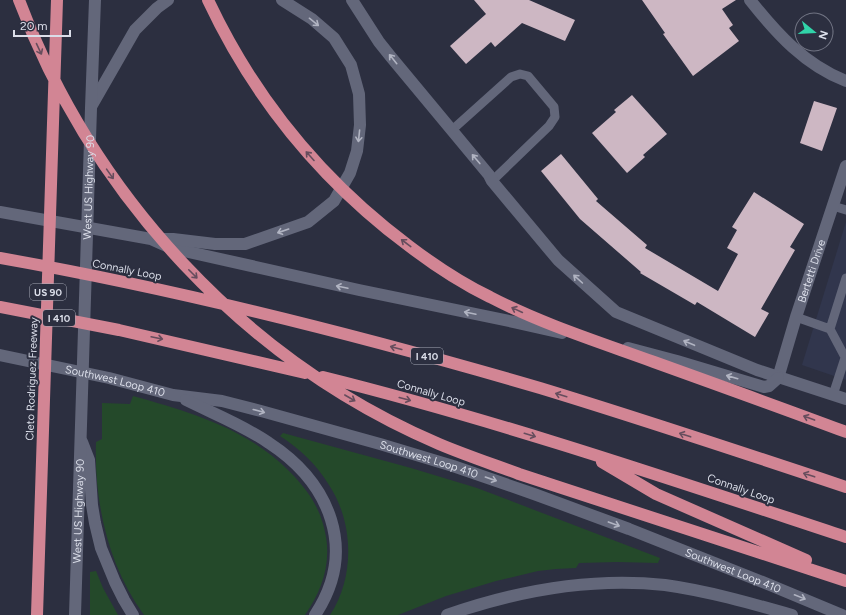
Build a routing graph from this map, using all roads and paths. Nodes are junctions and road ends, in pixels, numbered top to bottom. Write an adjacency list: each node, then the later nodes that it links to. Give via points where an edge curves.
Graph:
1 (19, 0): 34 (highway, one-way to 34, via 38,47 69,108 131,202 165,244 219,300 306,370 393,422 471,457)
2 (58, 0): 35 (highway, Cleto Rodriguez Freeway / US 90)
3 (95, 0): 10 (main road, West US Highway 90)
4 (168, 0): 10 (main road, via 134,30)
5 (208, 0): 30 (highway, one-way to 5, via 544,322 490,297 432,262 365,211 306,151 274,112 246,70)
6 (282, 0): 17 (main road, one-way to 17, via 312,19 334,38 351,65 359,94 360,125 357,151 350,173 334,201 308,222 245,244)
7 (352, 0): 11 (main road, one-way to 7, via 379,42)
8 (755, 2): 9 (main road, via 783,39 809,61 832,76)
9 (846, 81)
10 (91, 108): 29 (main road, West US Highway 90)
11 (452, 130): 13 (main road, one-way to 11); 13 (lane, via 511,77 520,74 528,76 554,107 555,117 549,126)
12 (846, 166): 14 (main road, Bertetti Drive)
13 (492, 181): 25 (main road, one-way to 13, via 616,312 558,260)
14 (833, 206): 15 (lane); 21 (main road, Bertetti Drive)
15 (846, 210)
16 (0, 212): 17 (main road)
17 (151, 239): 25 (main road, one-way to 17, via 764,387 616,344 171,248)
18 (0, 258): 32 (highway, Connally Loop / I 410, one-way to 18, via 542,389 358,337 179,294)
19 (846, 278): 22 (lane)
20 (0, 307): 31 (highway, Connally Loop / I 410, one-way to 31, via 119,330 333,380)
21 (796, 317): 22 (lane); 25 (main road, Bertetti Drive)
22 (830, 329): 24 (lane)
23 (0, 355): 26 (main road, Southwest Loop 410)
24 (846, 359): 27 (lane)
25 (778, 378): 27 (main road)
26 (174, 394): 38 (main road, via 238,424 269,442 300,469 319,493 333,528 336,557 331,585); 41 (main road, Southwest Loop 410, one-way to 41, via 222,401 453,466 629,530)
27 (833, 395): 28 (main road)
28 (846, 400)
29 (81, 432): 36 (main road, West US Highway 90); 37 (main road, via 89,460 95,524 115,582)
30 (846, 432)
31 (584, 451): 33 (highway, Connally Loop / I 410); 34 (highway, via 656,494)
32 (846, 487)
33 (846, 537)
34 (846, 579)
35 (36, 615)
36 (75, 615)
37 (133, 615)
38 (315, 615)
39 (446, 615): 40 (main road, via 540,590 621,583 695,590)
40 (792, 615)
41 (842, 615)

